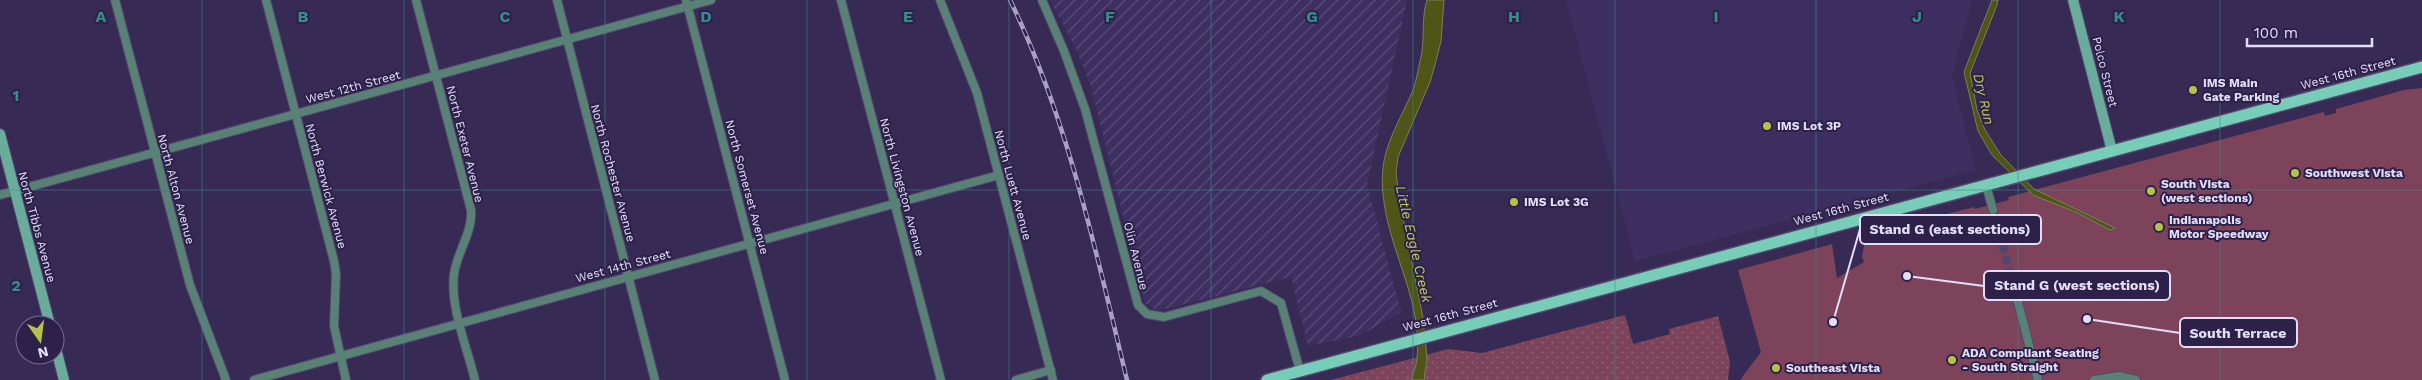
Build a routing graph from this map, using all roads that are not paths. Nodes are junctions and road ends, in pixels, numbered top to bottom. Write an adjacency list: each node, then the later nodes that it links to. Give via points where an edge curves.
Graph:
1 (115, 0): 17 (street, North Alton Avenue)
2 (266, 0): 14 (street, North Berwick Avenue)
3 (416, 0): 13 (street, North Exeter Avenue)
4 (556, 0): 11 (street, North Rochester Avenue)
5 (712, 0): 10 (street, West 12th Street)
6 (842, 0): 22 (street, North Livingston Avenue)
7 (940, 0): 18 (street, North Luett Avenue, via 970,74)
8 (1042, 0): 32 (street, Olin Avenue, via 1085,109 1138,305 1150,315 1164,318 1261,291 1281,303)
9 (2073, 0): 16 (street, Polco Street)
10 (687, 3): 11 (street, West 12th Street); 24 (street, North Somerset Avenue)
11 (567, 40): 13 (street, West 12th Street); 25 (street, North Rochester Avenue)
12 (2422, 67): 16 (main road, West 16th Street)
13 (436, 76): 14 (street, West 12th Street); 28 (street, North Exeter Avenue, via 471,214 454,275)
14 (296, 114): 17 (street, West 12th Street); 29 (street, North Berwick Avenue, via 335,266 333,322)
15 (0, 134): 20 (street, North Tibbs Avenue)
16 (2112, 151): 19 (main road, West 16th Street)
17 (155, 152): 20 (street, West 12th Street); 34 (street, North Alton Avenue, via 190,285)
18 (999, 175): 22 (street, West 14th Street); 31 (street, North Luett Avenue)
19 (1986, 184): 23 (street); 32 (main road, West 16th Street)
20 (15, 191): 21 (street, West 12th Street); 27 (street, North Tibbs Avenue)
21 (0, 195)
22 (894, 203): 24 (street, West 14th Street); 40 (street, North Livingston Avenue)
23 (1994, 210)
24 (750, 243): 25 (street, West 14th Street); 39 (street, North Somerset Avenue)
25 (629, 277): 28 (street, West 14th Street); 38 (street, North Rochester Avenue)
26 (2017, 298): 44 (street)
27 (47, 315)
28 (460, 323): 29 (street, West 14th Street); 37 (street, North Exeter Avenue)
29 (339, 356): 35 (street, West 14th Street); 36 (street, North Berwick Avenue)
30 (60, 365): 33 (street)
31 (1051, 370): 41 (street); 42 (street, North Luett Avenue)
32 (1300, 371): 43 (main road, West 16th Street)
33 (64, 380)
34 (226, 380)
35 (254, 380)
36 (346, 380)
37 (475, 380)
38 (655, 380)
39 (785, 380)
40 (941, 380)
41 (1016, 380)
42 (1053, 380)
43 (1268, 380)
44 (2038, 380)
45 (2094, 380): 46 (street, via 2119,376)
46 (2136, 380)

